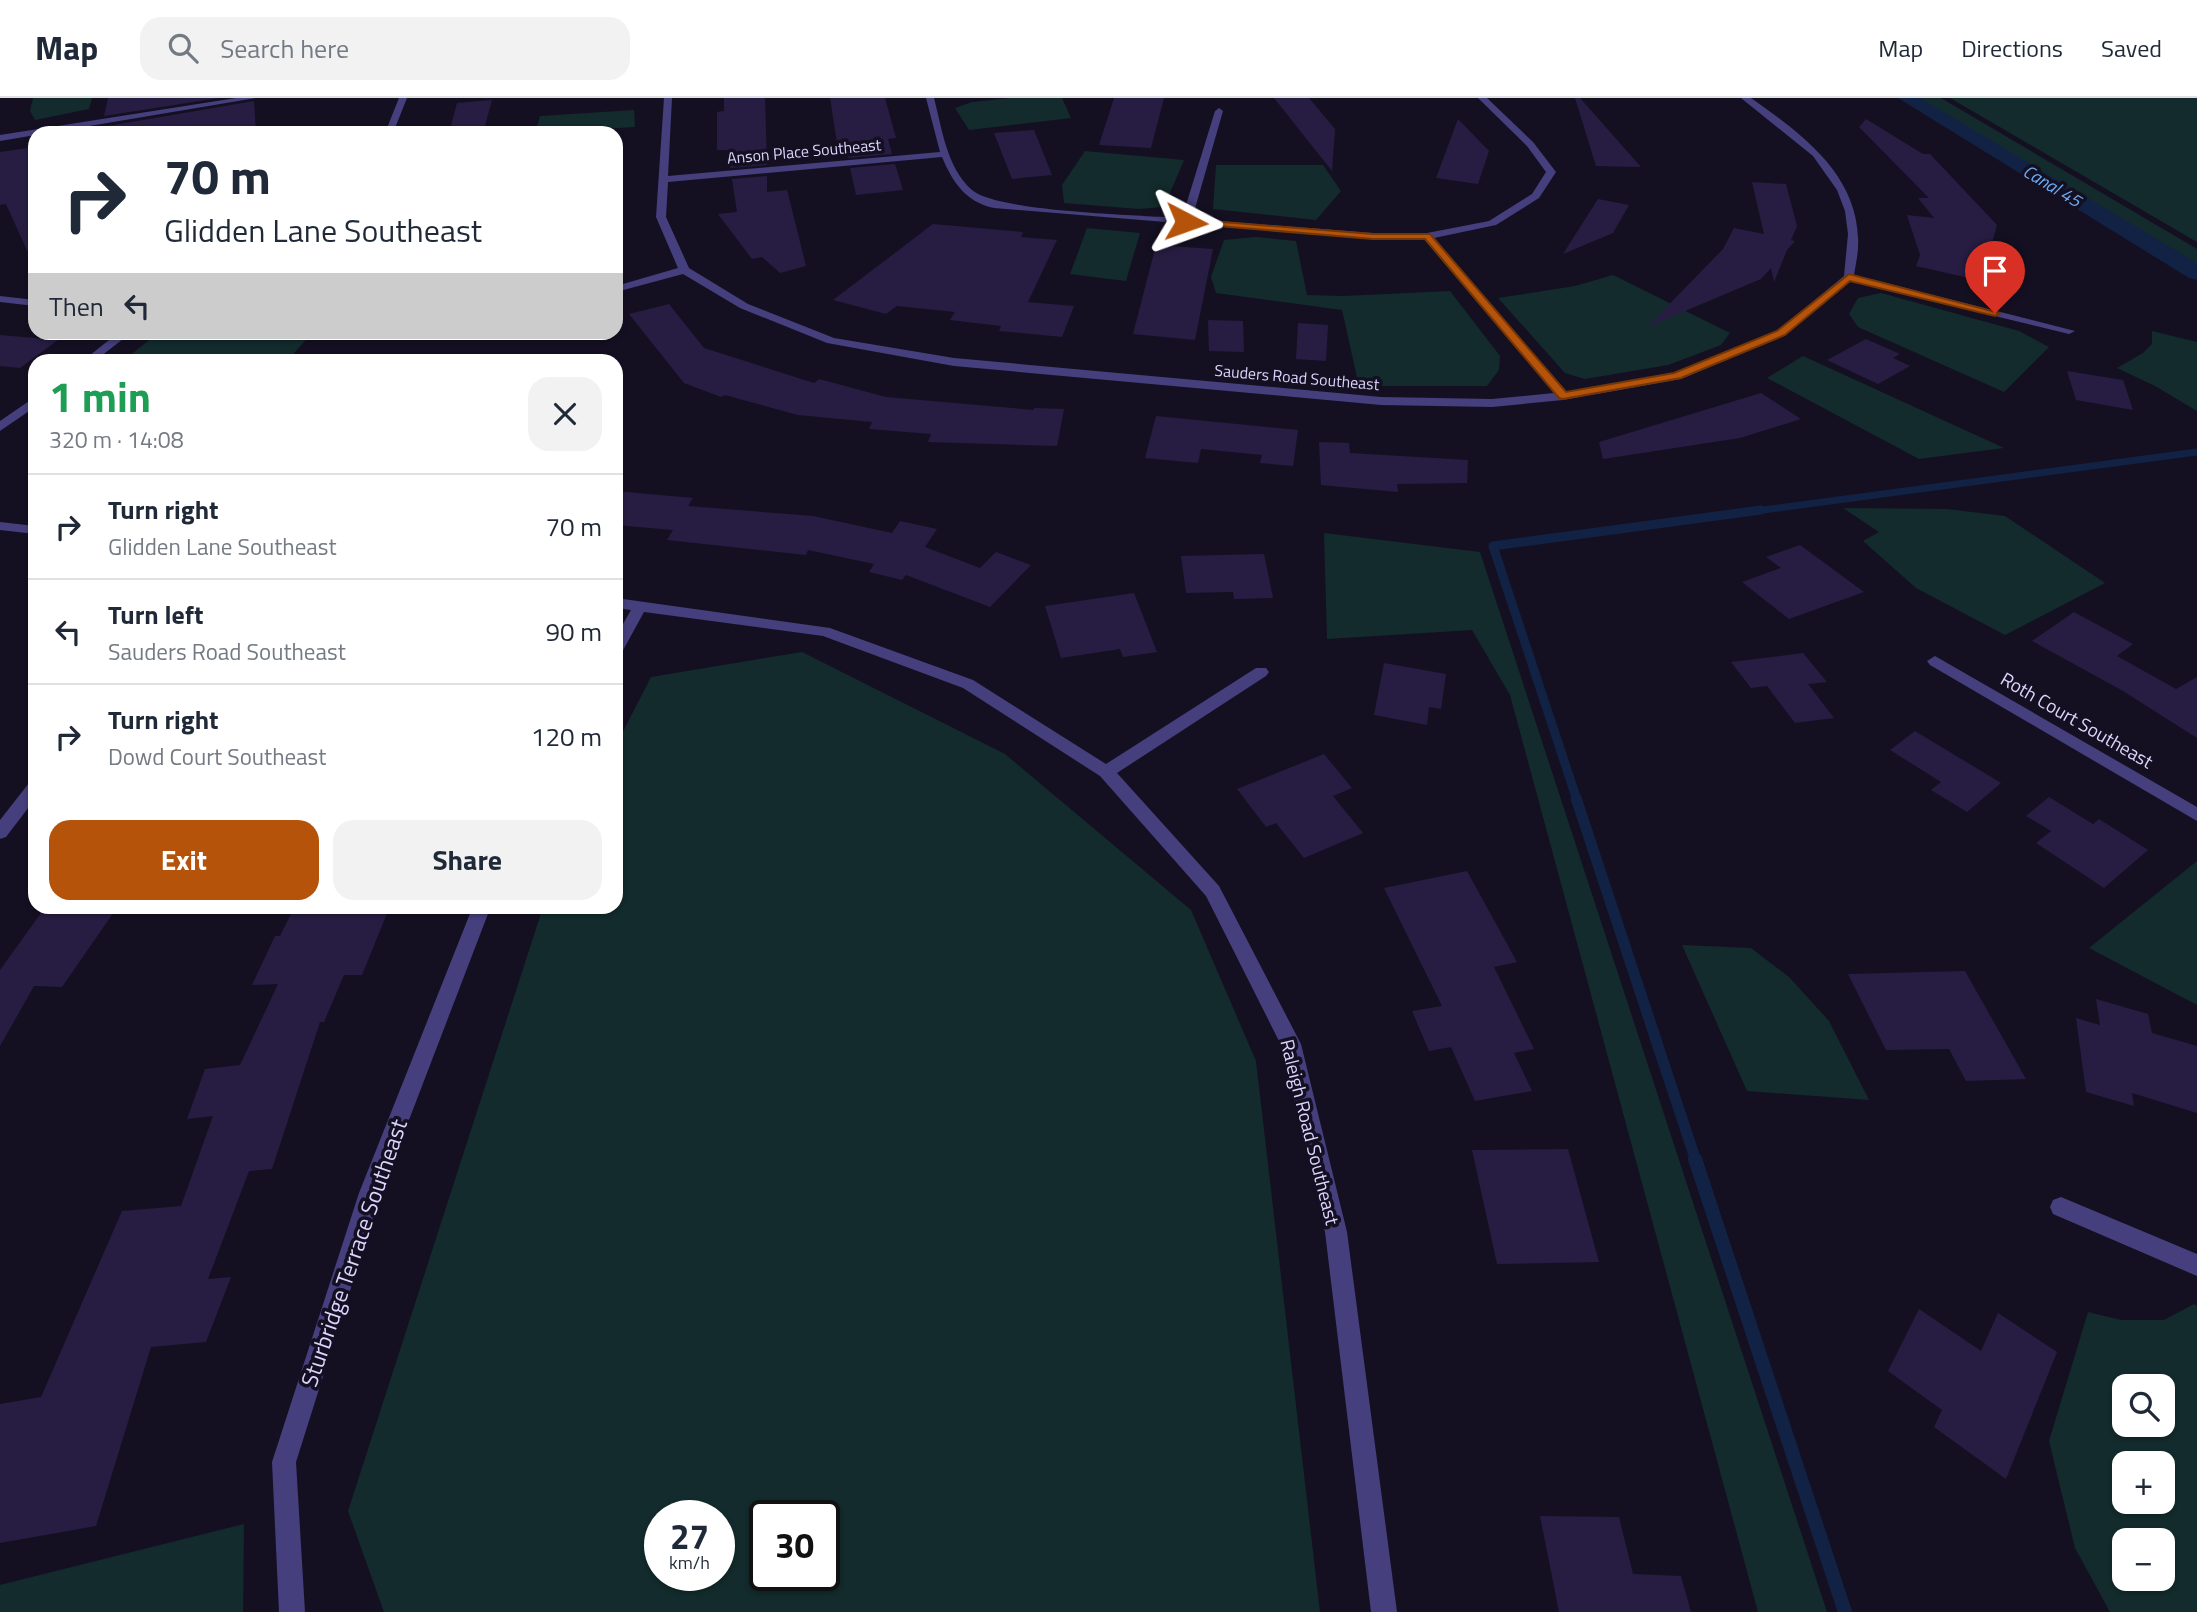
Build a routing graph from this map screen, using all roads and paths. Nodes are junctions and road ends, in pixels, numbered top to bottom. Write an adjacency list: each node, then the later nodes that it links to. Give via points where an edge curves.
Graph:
1 (252, 98): 8 (street)
2 (403, 98): 9 (street)
3 (668, 98): 13 (street)
4 (930, 98): 12 (street)
5 (1482, 98): 15 (street, via 1530,144 1551,172 1536,197 1492,223)
6 (1745, 98): 17 (street, via 1822,160 1844,189 1853,234)
7 (1219, 111): 14 (street)
8 (76, 126)
9 (392, 126)
10 (28, 134): 11 (street)
11 (0, 138)
12 (946, 154): 13 (street, Anson Place Southeast); 14 (street, via 962,187 981,201 1023,209)
13 (664, 179): 16 (street, via 661,217)
14 (1186, 222): 15 (street)
15 (1427, 236): 24 (street)
16 (684, 270): 18 (street); 24 (street, Sauders Road Southeast, via 744,306 831,341 954,362 1381,401 1492,403)
17 (1849, 277): 21 (street); 24 (street, Sauders Road Southeast, via 1769,338 1677,376)
18 (623, 287)
19 (0, 299): 20 (street)
20 (28, 302)
21 (2069, 331)
22 (116, 340): 23 (street)
23 (97, 354)
24 (1563, 396)
25 (28, 406): 26 (street)
26 (0, 427)
27 (0, 526): 28 (street)
28 (28, 529)
29 (623, 604): 30 (street, Raleigh Road Southeast)
30 (639, 606): 31 (street); 34 (street, Raleigh Road Southeast, via 825,631 968,684)
31 (623, 637)
32 (1935, 661): 36 (street, Roth Court Southeast)
33 (1261, 672): 34 (street)
34 (1106, 772): 42 (street, Raleigh Road Southeast, via 1213,891 1291,1044 1336,1232)
35 (28, 796): 37 (street)
36 (2197, 815)
37 (0, 832)
38 (479, 914): 41 (street, Sturbridge Terrace Southeast, via 370,1193 285,1462)
39 (2061, 1207): 40 (street)
40 (2197, 1265)
41 (292, 1612)
42 (1384, 1612)

